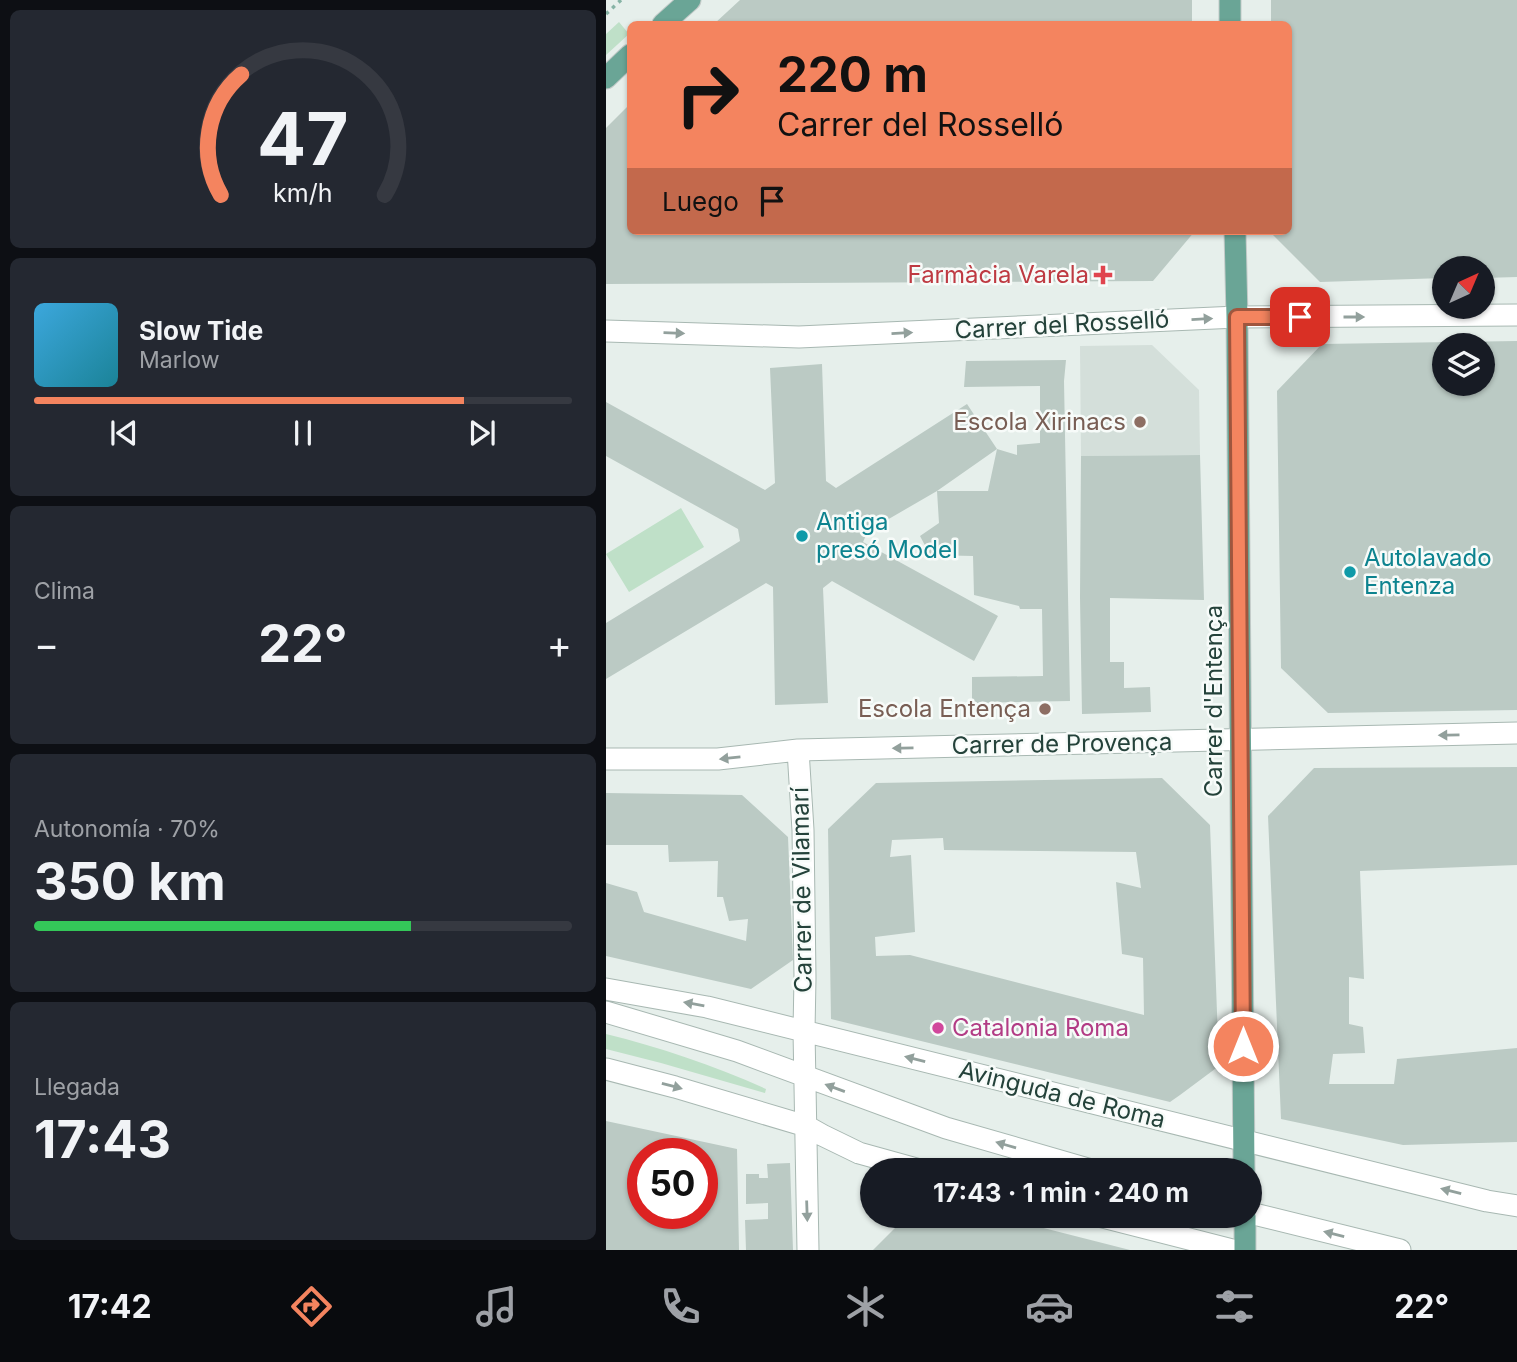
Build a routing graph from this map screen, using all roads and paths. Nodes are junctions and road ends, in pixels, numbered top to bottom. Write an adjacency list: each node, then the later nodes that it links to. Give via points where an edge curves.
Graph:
1 (621, 0): 4 (path)
2 (689, 0): 5 (main road)
3 (1230, 0): 6 (main road)
4 (606, 14)
5 (666, 21)
6 (1230, 21)
7 (627, 58): 8 (main road)
8 (606, 78)
9 (1235, 235): 13 (main road, Carrer d'Entença)
10 (1322, 292): 11 (path)
11 (1301, 293)
12 (1518, 315): 13 (street, Carrer del Rosselló, one-way to 12)
13 (1237, 317): 14 (street, Carrer del Rosselló, one-way to 13, via 799,337); 16 (main road, Carrer d'Entença)
14 (606, 331)
15 (1518, 733): 16 (street, Carrer de Provença, one-way to 16)
16 (1241, 741): 17 (street, Carrer de Provença, one-way to 17); 25 (main road, Carrer d'Entença)
17 (798, 750): 18 (street, Carrer de Provença, one-way to 18, via 718,759); 21 (street, Carrer de Vilamarí)
18 (606, 759)
19 (606, 989): 21 (street, Avinguda de Roma, one-way to 19)
20 (606, 1012): 23 (street)
21 (804, 1031): 23 (street, Carrer de Vilamarí); 25 (street, Avinguda de Roma, one-way to 21)
22 (606, 1069): 24 (street, one-way to 24)
23 (805, 1076): 24 (street, Carrer de Vilamarí); 27 (street, one-way to 23, via 946,1128)
24 (806, 1126): 26 (street); 33 (street, one-way to 33)
25 (1243, 1139): 28 (main road, Carrer d'Entença); 29 (street, Avinguda de Roma, one-way to 25)
26 (877, 1158)
27 (1050, 1158)
28 (1244, 1158)
29 (1518, 1206)
30 (1262, 1216): 36 (street, one-way to 30)
31 (1146, 1228): 34 (street)
32 (1245, 1228): 35 (main road)
33 (808, 1250)
34 (1232, 1250)
35 (1245, 1250)
36 (1400, 1250)

